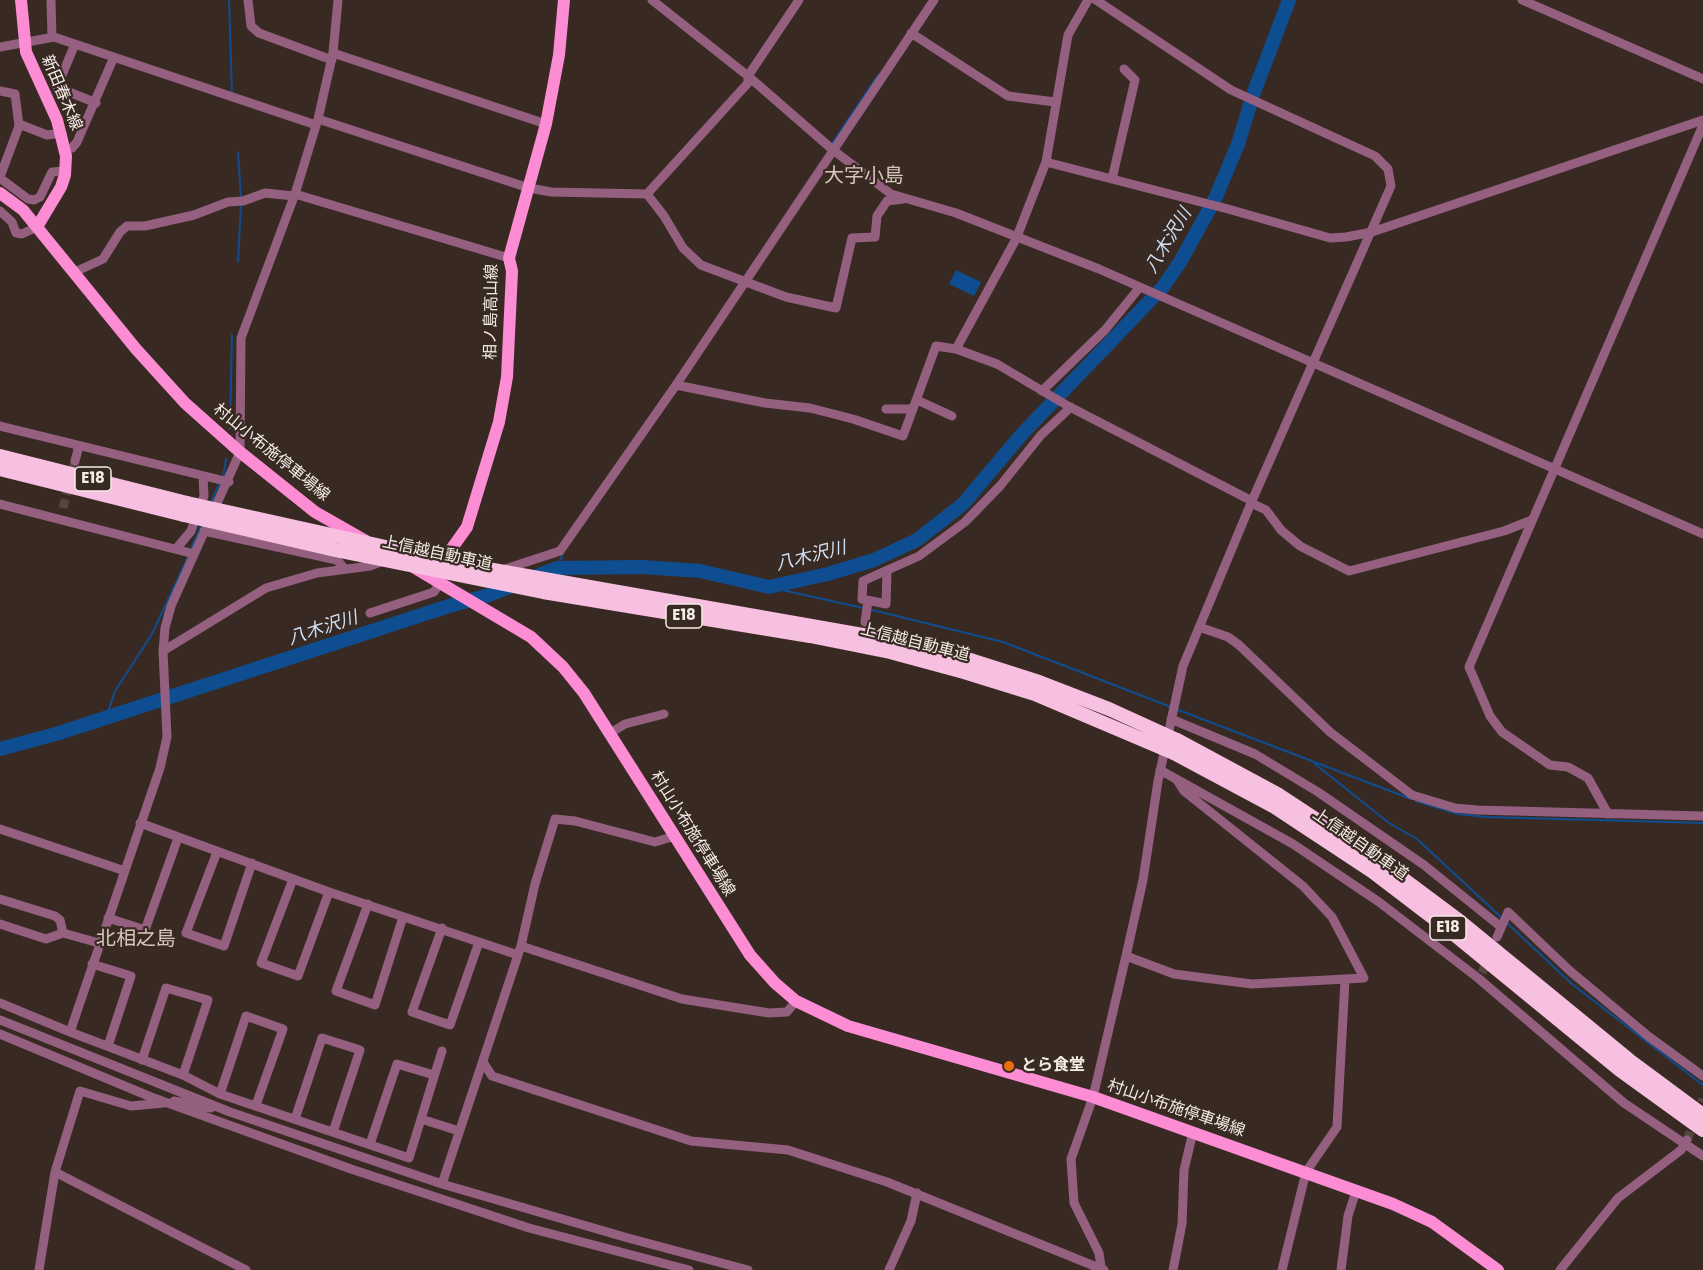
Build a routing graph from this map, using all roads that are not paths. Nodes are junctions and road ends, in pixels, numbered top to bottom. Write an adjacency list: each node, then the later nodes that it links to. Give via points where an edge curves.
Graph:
1 (21, 0): 14 (main road, 新田春木線)
2 (51, 0): 13 (street)
3 (248, 0): 17 (street, via 251,26 259,33)
4 (338, 0): 17 (street)
5 (564, 0): 28 (main road, 相ノ島高山線)
6 (652, 0): 20 (street)
7 (799, 0): 20 (street)
8 (934, 0): 12 (street)
9 (1088, 0): 23 (street, via 1068,35)
10 (1096, 0): 43 (street, via 1231,90 1375,156 1388,170 1391,186)
11 (1522, 0): 21 (street)
12 (911, 33): 23 (street, via 1008,96); 31 (street)
13 (52, 37): 14 (street); 15 (street)
14 (23, 41): 16 (street); 29 (main road, 新田春木線)
15 (75, 44): 18 (street); 24 (street, via 57,87)
16 (0, 47)
17 (332, 56): 25 (street); 28 (street)
18 (114, 57): 24 (street); 25 (street)
19 (1124, 69): 35 (street, via 1135,80)
20 (748, 76): 31 (street); 38 (street, via 748,83)
21 (1703, 79)
22 (0, 91): 27 (street, via 15,94)
23 (1055, 102): 32 (street)
24 (96, 103): 30 (street, via 77,142)
25 (317, 122): 36 (street); 39 (street)
26 (1703, 122): 43 (street); 63 (street)
27 (19, 124): 29 (street, via 47,135); 34 (street)
28 (546, 124): 36 (main road, 相ノ島高山線)
29 (62, 133): 30 (main road, 新田春木線)
30 (65, 150): 33 (main road, 新田春木線)
31 (833, 150): 40 (street, via 882,189); 47 (street)
32 (1046, 162): 35 (street); 44 (street)
33 (66, 171): 34 (street, via 52,172 34,200); 42 (main road, 新田春木線, via 56,199)
34 (0, 178)
35 (1112, 179): 43 (street, via 1330,238)
36 (529, 188): 38 (street); 45 (main road, 相ノ島高山線)
37 (0, 193): 42 (main road, 村山小布施停車場線, via 23,210)
38 (647, 194): 47 (street, via 683,249 701,265)
39 (295, 195): 45 (street); 46 (street, via 265,193 149,225 127,226 103,260); 59 (street, via 241,338)
40 (903, 199): 44 (street, via 956,213); 47 (street, via 887,201 877,216 875,237 852,238 836,308)
41 (0, 211): 42 (street, via 12,222 16,233)
42 (37, 227): 46 (main road, 村山小布施停車場線)
43 (1372, 232): 50 (street)
44 (1016, 238): 48 (street); 49 (street)
45 (509, 258): 79 (main road, 相ノ島高山線, via 512,271 507,376 499,422 467,527 455,546)
46 (75, 272): 59 (main road, 村山小布施停車場線, via 185,403)
47 (745, 283): 51 (street)
48 (1142, 288): 50 (street); 52 (street)
49 (956, 350): 52 (street, via 997,364); 53 (street, via 936,346)
50 (1314, 363): 63 (street); 66 (street)
51 (676, 385): 53 (street, via 765,404 810,408 903,436); 79 (street, via 560,551)
52 (1042, 391): 54 (street)
53 (915, 405): 55 (street); 56 (street)
54 (1070, 407): 66 (street); 78 (street, via 965,522 919,556)
55 (886, 409)
56 (952, 416)
57 (0, 426): 58 (street)
58 (79, 446): 61 (street); 64 (street)
59 (240, 452): 65 (street); 76 (main road, 村山小布施停車場線, via 315,512)
60 (0, 456): 69 (highway, 上信越自動車道 / E18)
61 (75, 461)
62 (0, 469): 69 (highway, 上信越自動車道 / E18)
63 (1554, 469): 71 (street); 73 (street)
64 (203, 476): 65 (street); 74 (street, via 204,496 191,531)
65 (224, 481): 72 (street)
66 (1252, 502): 71 (street, via 1266,510 1300,546 1350,571 1504,531); 83 (street)
67 (0, 504): 70 (street)
68 (63, 508): 70 (street)
69 (185, 509): 88 (highway, 上信越自動車道 / E18, bridge, via 334,550 521,588 890,652 1035,694)
70 (60, 519): 74 (street)
71 (1532, 520): 91 (street, via 1469,667 1490,716 1502,732 1550,765 1568,767 1588,778)
72 (204, 531): 75 (street); 77 (street, via 337,560)
73 (1703, 534)
74 (176, 549): 75 (street)
75 (191, 553): 84 (street, via 171,606)
76 (394, 556): 77 (street, via 370,566); 79 (main road, 村山小布施停車場線)
77 (345, 569): 84 (street, via 266,588)
78 (886, 571): 80 (street, via 863,581 862,599); 80 (street, via 886,604)
79 (442, 583): 81 (street, via 434,592); 87 (main road, 村山小布施停車場線, via 546,649 584,693)
80 (868, 601): 82 (street)
81 (370, 613)
82 (865, 622)
83 (1199, 627): 86 (street, via 1183,666); 91 (street, via 1239,645 1330,732 1412,795 1455,808)
84 (163, 651): 93 (street, via 167,737)
85 (664, 714): 87 (street, via 625,724)
86 (1172, 717): 89 (street); 107 (street, via 1255,754 1317,792 1424,865)
87 (609, 734): 95 (main road, 村山小布施停車場線)
88 (1175, 746): 135 (highway, 上信越自動車道 / E18, via 1280,795 1378,860); 139 (highway, 上信越自動車道 / E18, via 1341,849 1409,898 1620,1070)
89 (1160, 770): 90 (street); 114 (street, via 1143,880)
90 (1175, 778): 116 (street, via 1184,791 1287,870 1332,917 1364,978); 142 (street, via 1293,844 1380,902 1480,975 1624,1102)
91 (1608, 814): 92 (street)
92 (1703, 816)
93 (140, 823): 96 (street); 99 (street)
94 (0, 829): 99 (street)
95 (675, 837): 113 (street, via 655,842 555,819); 117 (main road, 村山小布施停車場線, via 750,955)
96 (178, 838): 97 (street); 105 (street, via 145,930)
97 (217, 852): 98 (street); 98 (street, via 186,933 225,946)
98 (252, 863): 100 (street)
99 (125, 871): 105 (street)
100 (292, 879): 101 (street); 101 (street, via 261,963 298,976)
101 (329, 892): 103 (street)
102 (0, 899): 109 (street, via 55,916)
103 (368, 904): 104 (street); 104 (street, via 336,991 375,1005)
104 (403, 917): 108 (street)
105 (108, 918): 112 (street)
106 (0, 924): 109 (street, via 46,939)
107 (1501, 927): 110 (street); 128 (street, via 1508,912 1570,971)
108 (442, 928): 111 (street); 111 (street, via 412,1012 450,1024)
109 (63, 933): 112 (street)
110 (1497, 937)
111 (480, 942): 113 (street)
112 (99, 943): 115 (street)
113 (520, 951): 117 (street, via 682,999 769,1013 787,1012); 125 (street)
114 (1126, 956): 116 (street, via 1174,974 1252,984); 131 (street)
115 (92, 964): 120 (street); 122 (street, via 131,976)
116 (1345, 980): 146 (street, via 1337,1127)
117 (796, 1001): 131 (main road, 村山小布施停車場線, via 848,1026)
118 (0, 1003): 120 (street)
119 (0, 1020): 134 (street)
120 (70, 1032): 122 (street)
121 (0, 1034): 130 (street)
122 (108, 1046): 124 (street)
123 (442, 1051): 127 (street)
124 (142, 1060): 126 (street); 126 (street, via 166,988 208,1000)
125 (483, 1062): 138 (street); 149 (street, via 492,1076 691,1142 788,1150)
126 (183, 1075): 129 (street)
127 (434, 1075): 137 (street); 143 (street, via 397,1064)
128 (1703, 1076)
129 (220, 1094): 133 (street); 133 (street, via 246,1016 283,1029)
130 (151, 1097): 132 (street); 134 (street)
131 (1093, 1097): 141 (main road, 村山小布施停車場線); 150 (street, via 1071,1159 1074,1203 1099,1253)
132 (166, 1103): 145 (street, via 132,1106 80,1091); 153 (street, via 529,1228)
133 (256, 1106): 136 (street)
134 (231, 1112): 147 (street)
135 (1703, 1115)
136 (295, 1119): 140 (street); 140 (street, via 322,1038 360,1050)
137 (421, 1119): 138 (street); 143 (street, via 410,1158)
138 (459, 1131): 147 (street)
139 (1703, 1131)
140 (333, 1132): 143 (street)
141 (1193, 1132): 146 (main road, 村山小布施停車場線); 156 (street, via 1184,1170 1182,1224)
142 (1686, 1142): 144 (street); 160 (street, via 1618,1198)
143 (370, 1144)
144 (1703, 1156)
145 (55, 1172): 151 (street); 152 (street)
146 (1306, 1172): 148 (main road, 村山小布施停車場線); 157 (street)
147 (442, 1184): 154 (street)
148 (1356, 1191): 158 (street, via 1348,1216); 159 (main road, 村山小布施停車場線, via 1432,1221)
149 (917, 1193): 150 (street); 155 (street, via 911,1221)
150 (1102, 1268)
151 (39, 1270)
152 (246, 1270)
153 (689, 1270)
154 (748, 1270)
155 (889, 1270)
156 (1173, 1270)
157 (1282, 1270)
158 (1341, 1270)
159 (1498, 1270)
160 (1560, 1270)

